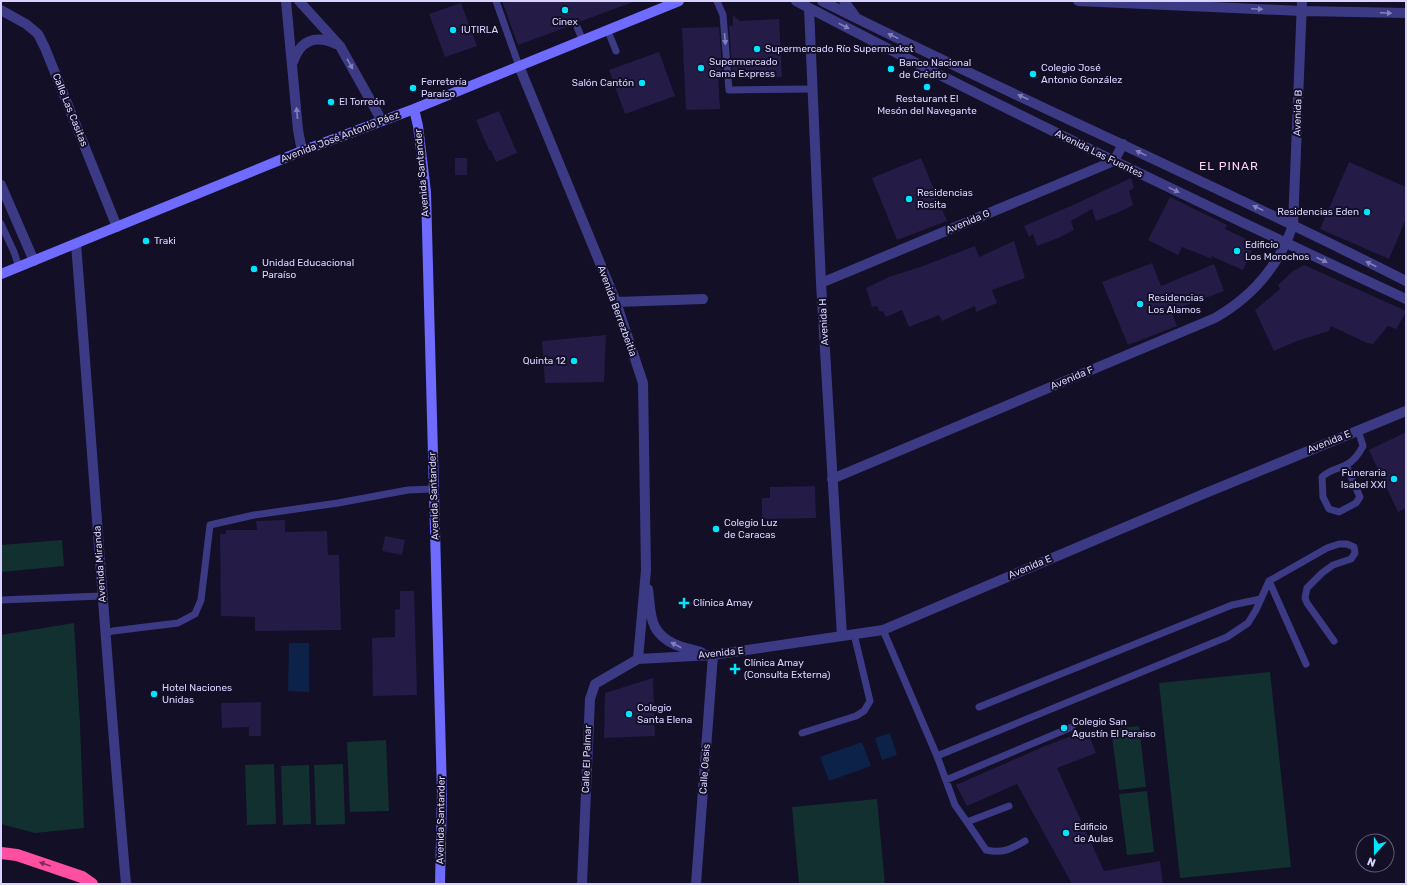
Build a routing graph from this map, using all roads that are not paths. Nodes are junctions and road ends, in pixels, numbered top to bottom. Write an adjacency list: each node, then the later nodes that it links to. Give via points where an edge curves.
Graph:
1 (286, 1): 20 (street)
2 (299, 1): 18 (street)
3 (496, 1): 21 (lane)
4 (679, 1): 16 (street, Avenida José Antonio Páez)
5 (717, 1): 22 (lane, one-way to 22, via 723,15 729,90)
6 (796, 1): 11 (street, Avenida Las Fuentes)
7 (822, 1): 14 (street, Avenida Las Fuentes)
8 (844, 1): 14 (street)
9 (1078, 1): 10 (street, one-way to 10)
10 (1302, 6): 13 (street, one-way to 13); 30 (street, Avenida B)
11 (809, 8): 22 (street, Avenida H); 27 (street, Avenida Las Fuentes, one-way to 27)
12 (1, 10): 31 (street, Calle Las Casitas, via 38,34)
13 (1406, 13)
14 (858, 19): 25 (street, Avenida Las Fuentes, one-way to 14)
15 (577, 27): 17 (lane)
16 (608, 31): 17 (street, Avenida José Antonio Páez); 19 (lane)
17 (583, 41): 21 (street, Avenida José Antonio Páez)
18 (340, 46): 20 (street, via 326,40 311,40 296,53); 24 (street, one-way to 24)
19 (616, 51)
20 (292, 62): 26 (street, one-way to 20)
21 (520, 66): 23 (street, Avenida José Antonio Páez); 41 (street, Avenida Berrezbeitia)
22 (813, 89): 38 (street, Avenida H)
23 (414, 110): 24 (street, Avenida José Antonio Páez); 46 (street, Avenida Santander, via 426,192)
24 (382, 121): 26 (street, Avenida José Antonio Páez)
25 (1123, 144): 27 (street); 30 (street, Avenida Las Fuentes, one-way to 25)
26 (302, 151): 31 (street, Avenida José Antonio Páez)
27 (1114, 161): 33 (street, Avenida Las Fuentes, one-way to 33); 38 (street, Avenida G)
28 (1, 185): 34 (street)
29 (1, 224): 35 (lane)
30 (1293, 225): 33 (street, Avenida B); 37 (street, Avenida Las Fuentes, one-way to 30)
31 (117, 227): 32 (street, Avenida José Antonio Páez)
32 (76, 244): 34 (street, Avenida José Antonio Páez); 49 (street, Avenida Miranda)
33 (1287, 244): 40 (street, Avenida Las Fuentes, one-way to 40); 45 (street, Avenida F, via 1257,286 1232,308 1215,318)
34 (34, 261): 35 (street, Avenida José Antonio Páez)
35 (19, 267): 36 (street, Avenida José Antonio Páez)
36 (1, 274)
37 (1406, 281)
38 (821, 283): 45 (street, Avenida H)
39 (703, 299): 41 (street)
40 (1406, 299)
41 (616, 302): 47 (street, Avenida Berrezbeitia, via 643,383)
42 (1406, 411): 43 (street, Avenida E)
43 (1358, 430): 44 (lane, via 1363,446 1357,457); 52 (street, Avenida E)
44 (1346, 465): 44 (lane, via 1360,497 1356,503 1338,512 1329,509 1324,497 1322,477 1329,471)
45 (832, 479): 55 (street, Avenida H)
46 (433, 490): 53 (lane, via 408,490 254,515 210,525 201,600 195,614 178,623); 71 (street, Avenida Santander, via 442,794)
47 (646, 570): 57 (street, Avenida Berrezbeitia, one-way to 47, via 672,643 655,627); 58 (street, Avenida Berrezbeitia)
48 (1270, 581): 50 (lane); 56 (lane, via 1327,548 1339,544 1354,547 1351,560 1333,565 1307,588 1307,603); 59 (lane)
49 (102, 596): 51 (lane); 53 (street, Avenida Miranda)
50 (1261, 599): 60 (lane, via 1232,605); 63 (lane, via 1248,623 1227,637)
51 (1, 600)
52 (883, 630): 54 (street, Avenida E); 63 (lane)
53 (106, 633): 70 (street, Avenida Miranda)
54 (854, 634): 55 (street, Avenida E); 62 (lane, via 870,701 864,711 856,716)
55 (842, 636): 57 (street, Avenida E)
56 (1334, 641)
57 (713, 655): 58 (street, Avenida E); 73 (street, Calle Oasis)
58 (638, 659): 72 (street, Calle El Palmar, via 595,684 590,699)
59 (1306, 664)
60 (979, 707)
61 (1072, 727): 64 (lane)
62 (802, 734)
63 (937, 756): 64 (lane)
64 (946, 780): 66 (lane, via 955,805)
65 (1009, 806): 66 (lane)
66 (966, 822): 67 (lane, via 986,850 1008,850)
67 (1025, 841)
68 (1, 853): 69 (highway, one-way to 68, via 82,877 17,855)
69 (92, 884)
70 (126, 884)
71 (440, 884)
72 (582, 884)
73 (696, 884)

